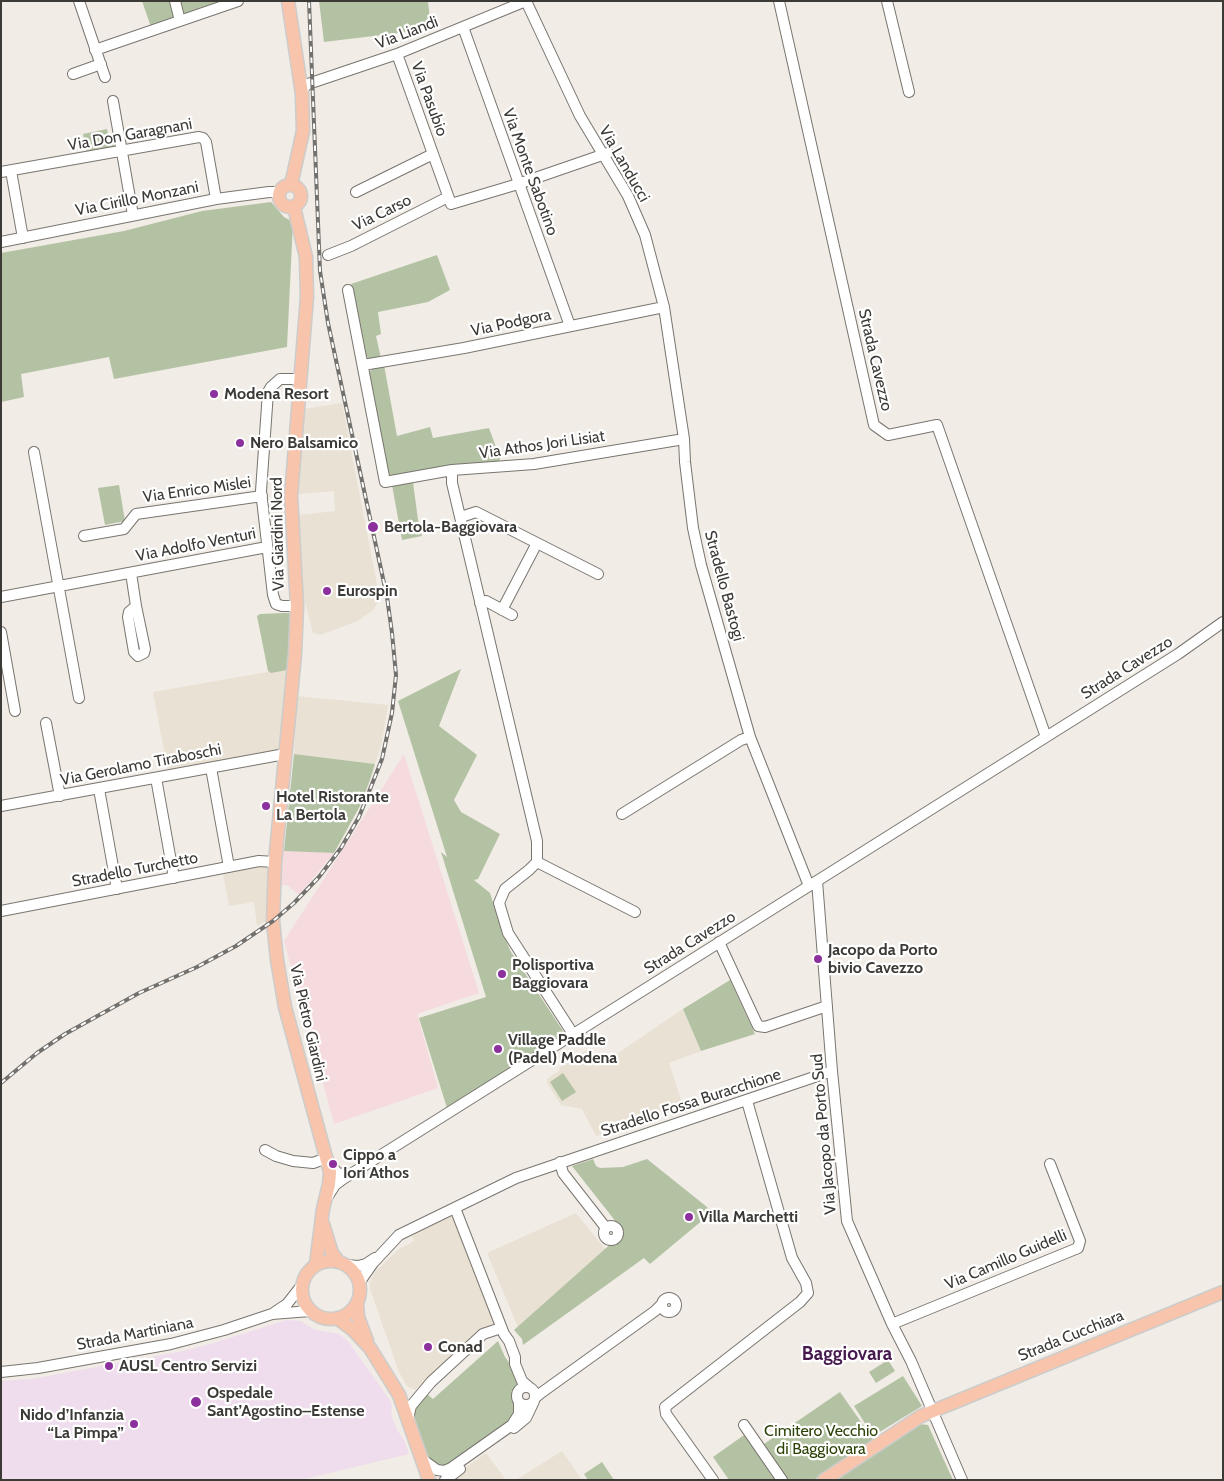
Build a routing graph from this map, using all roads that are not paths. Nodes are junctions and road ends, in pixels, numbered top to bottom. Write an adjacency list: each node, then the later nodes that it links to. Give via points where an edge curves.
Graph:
1 (79, 1): 10 (street)
2 (175, 1): 8 (street)
3 (288, 1): 16 (main road)
4 (526, 1): 9 (street, Via Liandi); 20 (street, Via Landucci, via 580,116)
5 (779, 1): 61 (street, Strada Cavezzo, via 874,425 888,435 937,426)
6 (888, 1): 15 (street)
7 (236, 2): 8 (street)
8 (180, 21): 10 (street)
9 (463, 27): 11 (street, Via Liandi); 22 (street, Via Monte Sabotino)
10 (95, 50): 12 (street)
11 (397, 54): 16 (street, Via Liandi, via 308,84); 19 (street, Via Pasubio)
12 (100, 64): 13 (street); 14 (street)
13 (73, 74)
14 (104, 77)
15 (909, 92)
16 (302, 94): 23 (main road, via 303,131)
17 (113, 101): 18 (street)
18 (121, 152): 21 (street, Via Don Garagnani); 26 (street, Via Don Garagnani, via 203,138); 29 (street)
19 (433, 154): 25 (street, Via Pasubio); 27 (street, Via Pasubio)
20 (606, 154): 22 (street, Via Carso); 34 (street, Via Landucci, via 645,235)
21 (6, 172): 30 (street)
22 (518, 184): 27 (street, Via Carso); 35 (street, Via Monte Sabotino)
23 (291, 185): 24 (main road); 28 (main road, Via Giardini Nord, via 301,197)
24 (280, 192): 26 (street, Via Cirillo Monzani); 28 (main road, via 279,199 283,205)
25 (356, 192)
26 (216, 199): 29 (street, Via Cirillo Monzani)
27 (450, 200): 32 (street, Via Carso)
28 (294, 207): 37 (main road, Via Giardini Nord, via 306,257 307,297)
29 (132, 215): 30 (street, Via Cirillo Monzani)
30 (23, 238): 31 (street, Via Cirillo Monzani)
31 (1, 242)
32 (328, 255)
33 (348, 290): 36 (street)
34 (664, 307): 35 (street, Via Podgora); 38 (street, Via Landucci)
35 (570, 326): 36 (street, Via Podgora)
36 (363, 365): 40 (street, Via Athos Jori Lisiat, via 385,482)
37 (300, 379): 41 (street, via 280,379 268,392); 52 (main road, Via Giardini Nord, via 291,496)
38 (684, 439): 40 (street, Via Athos Jori Lisiat, via 534,464); 60 (street, Stradello Bastogi, via 699,559)
39 (34, 452): 48 (street)
40 (452, 470): 42 (street)
41 (262, 496): 43 (street, Via Enrico Mislei, via 136,514 124,529); 45 (street)
42 (460, 517): 44 (street, via 476,512); 50 (street)
43 (84, 536)
44 (537, 543): 47 (street); 53 (street)
45 (267, 547): 46 (street, Via Adolfo Venturi); 52 (street, via 276,604)
46 (131, 573): 48 (street, Via Adolfo Venturi); 51 (street, Via Adolfo Venturi)
47 (598, 574)
48 (59, 586): 49 (street, Via Adolfo Venturi); 57 (street)
49 (2, 595)
50 (480, 603): 53 (street, via 486,601); 70 (street, via 537,841)
51 (136, 606)
52 (297, 606): 62 (main road, Via Giardini Nord)
53 (502, 610): 54 (street)
54 (512, 615)
55 (1223, 622): 61 (street, Strada Cavezzo, via 1194,644)
56 (1, 632): 58 (street)
57 (79, 698)
58 (15, 711)
59 (46, 723): 66 (street)
60 (750, 737): 68 (street); 73 (street, Stradello Bastogi)
61 (1046, 737): 73 (street, Strada Cavezzo)
62 (285, 754): 63 (street, Via Gerolamo Tiraboschi); 69 (main road, Via Giardini Nord)
63 (211, 768): 64 (street, Via Gerolamo Tiraboschi); 71 (street)
64 (156, 778): 65 (street, Via Gerolamo Tiraboschi); 72 (street)
65 (99, 788): 66 (street, Via Gerolamo Tiraboschi); 74 (street)
66 (60, 796): 67 (street, Via Gerolamo Tiraboschi)
67 (1, 806)
68 (622, 814)
69 (275, 862): 71 (street, Stradello Turchetto, via 260,861); 83 (main road, Via Pietro Giardini, via 273,921 280,979 295,1046)
70 (537, 862): 76 (street); 79 (street, via 505,889 499,903 508,933)
71 (229, 867): 72 (street, Stradello Turchetto)
72 (174, 878): 74 (street, Stradello Turchetto)
73 (813, 883): 77 (street, Strada Cavezzo); 78 (street, Via Jacopo da Porto Sud)
74 (117, 889): 75 (street, Stradello Turchetto)
75 (1, 911)
76 (635, 912)
77 (719, 942): 78 (street, via 758,1026 765,1027); 79 (street, Strada Cavezzo)
78 (827, 1006): 80 (street, Via Jacopo da Porto Sud)
79 (573, 1034): 86 (street, Strada Cavezzo)
80 (832, 1071): 81 (street, Stradello Fossa Buracchione); 102 (street, Via Jacopo da Porto Sud, via 847,1221)
81 (747, 1101): 84 (street, Stradello Fossa Buracchione); 114 (street, via 792,1258 808,1293 664,1407)
82 (265, 1150): 83 (street, via 294,1161 313,1163)
83 (327, 1158): 86 (street, via 337,1173); 87 (main road, Via Pietro Giardini, via 330,1184)
84 (560, 1162): 88 (street, Stradello Fossa Buracchione, via 516,1178); 90 (street, via 563,1173)
85 (1050, 1164): 102 (street, Via Camillo Guidelli, via 1080,1241 1078,1248)
86 (349, 1175): 87 (street, Strada Cavezzo)
87 (325, 1200): 89 (main road, Via Pietro Giardini)
88 (455, 1208): 91 (street, Stradello Fossa Buracchione, via 399,1235); 103 (street)
89 (321, 1221): 92 (main road, Via Pietro Giardini, via 332,1253); 93 (main road, Via Pietro Giardini)
90 (606, 1228)
91 (385, 1250): 92 (street, via 366,1264); 94 (street)
92 (343, 1263): 93 (main road, via 326,1260); 94 (main road, Via Pietro Giardini, via 355,1272)
93 (316, 1264): 95 (main road, Via Pietro Giardini)
94 (360, 1283): 97 (main road)
95 (302, 1285): 99 (main road, via 303,1299); 100 (street, Strada Martiniana, via 287,1304)
96 (1223, 1292): 108 (main road, Strada Cucchiara)
97 (357, 1303): 101 (main road, via 350,1312); 104 (main road, via 358,1317)
98 (660, 1308): 106 (street, via 546,1389)
99 (310, 1310): 100 (street, Strada Martiniana); 101 (main road, via 327,1319)
100 (272, 1314): 105 (street, Strada Martiniana, via 171,1344)
101 (337, 1318): 104 (main road)
102 (892, 1324): 108 (street, Via Jacopo da Porto Sud)
103 (502, 1331): 106 (street); 109 (street, via 483,1334 418,1395)
104 (370, 1348): 109 (main road, via 399,1394)
105 (1, 1372)
106 (528, 1391): 107 (street, via 517,1395); 107 (street, via 527,1406); 113 (street, via 526,1418)
107 (519, 1402): 111 (street, via 519,1414 512,1425 451,1468 437,1470)
108 (932, 1411): 116 (main road, Strada Cucchiara); 117 (street, Via Jacopo da Porto Sud)
109 (408, 1419): 111 (main road)
110 (744, 1425): 115 (street)
111 (423, 1460): 112 (main road)
112 (430, 1480)
113 (445, 1480)
114 (713, 1480)
115 (782, 1480)
116 (824, 1480)
117 (962, 1480)

